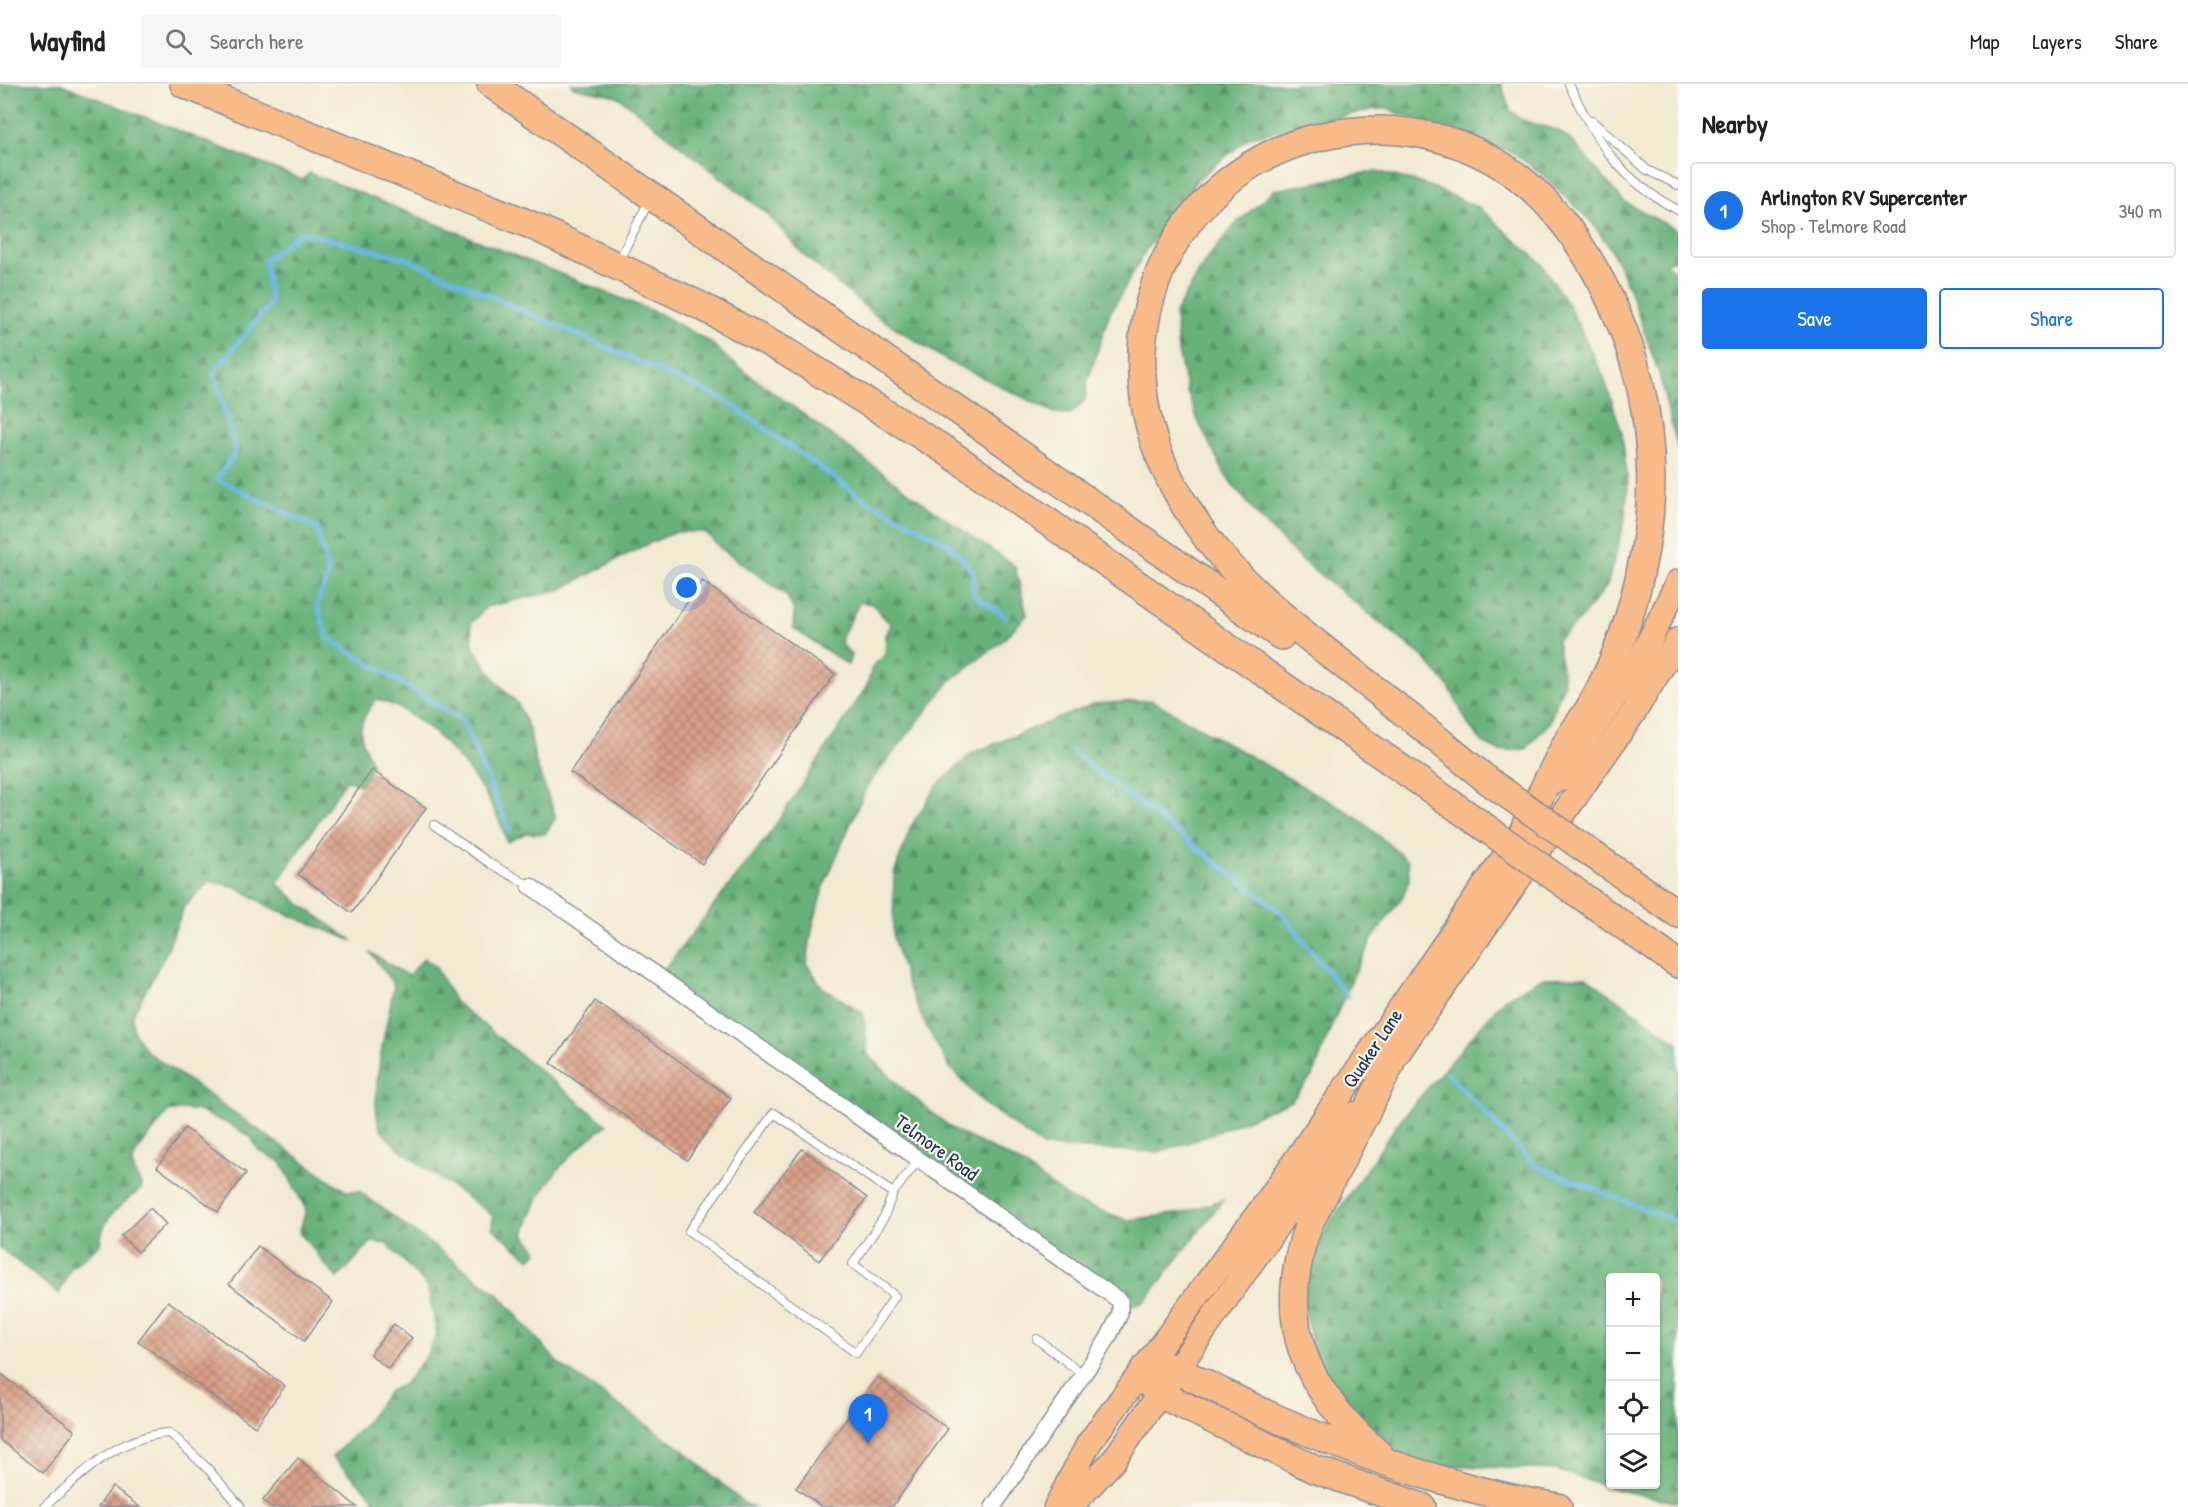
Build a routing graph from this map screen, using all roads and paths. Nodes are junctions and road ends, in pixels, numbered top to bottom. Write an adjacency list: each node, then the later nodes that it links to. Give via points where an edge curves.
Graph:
1 (184, 84): 8 (highway, via 476,202)
2 (491, 84): 6 (highway)
3 (1569, 84): 4 (lane)
4 (1584, 114): 5 (lane, via 1647,170); 7 (lane, via 1628,178)
5 (1678, 185)
6 (652, 196): 8 (lane); 11 (highway)
7 (1678, 210)
8 (616, 264): 16 (highway, bridge, via 786,352 936,444)
9 (1678, 582): 13 (main road, Quaker Lane, via 1640,660)
10 (1678, 640): 17 (main road, Quaker Lane, via 1628,721)
11 (1491, 783): 13 (highway, via 1255,593 1220,555 1188,509 1152,436 1141,382 1143,333 1152,292 1177,237 1203,204 1234,176 1272,153 1314,138 1379,129 1425,135 1482,155 1517,177 1550,207 1584,253 1615,309 1633,359 1651,459 1650,517 1642,567 1628,620 1604,680); 15 (highway, bridge)
12 (434, 825): 14 (lane)
13 (1525, 827): 21 (main road, Quaker Lane, via 1270,1196)
14 (530, 886): 18 (street, Telmore Road)
15 (1678, 914)
16 (1678, 964)
17 (1390, 1065): 22 (main road, Quaker Lane); 25 (highway, via 1308,1226 1295,1290 1303,1355 1320,1392 1344,1422)
18 (919, 1159): 19 (lane); 23 (street, Telmore Road, via 1120,1301 1120,1314)
19 (893, 1193): 19 (lane, via 774,1113 689,1231 856,1353 895,1296 853,1264 884,1217)
20 (1037, 1339): 23 (lane)
21 (1144, 1369): 22 (highway, via 1162,1365); 24 (highway); 29 (main road, Quaker Lane, via 1089,1443)
22 (1176, 1370): 24 (main road, Quaker Lane); 25 (highway, via 1280,1420)
23 (1084, 1375): 28 (street, Telmore Road)
24 (1158, 1394): 30 (main road, Quaker Lane, via 1113,1461); 31 (highway, via 1314,1469)
25 (1390, 1464): 32 (highway, via 1460,1486)
26 (44, 1507): 27 (lane, via 106,1454 130,1441 170,1433)
27 (241, 1507)
28 (993, 1507)
29 (1056, 1507)
30 (1070, 1507)
31 (1422, 1507)
32 (1558, 1507)

